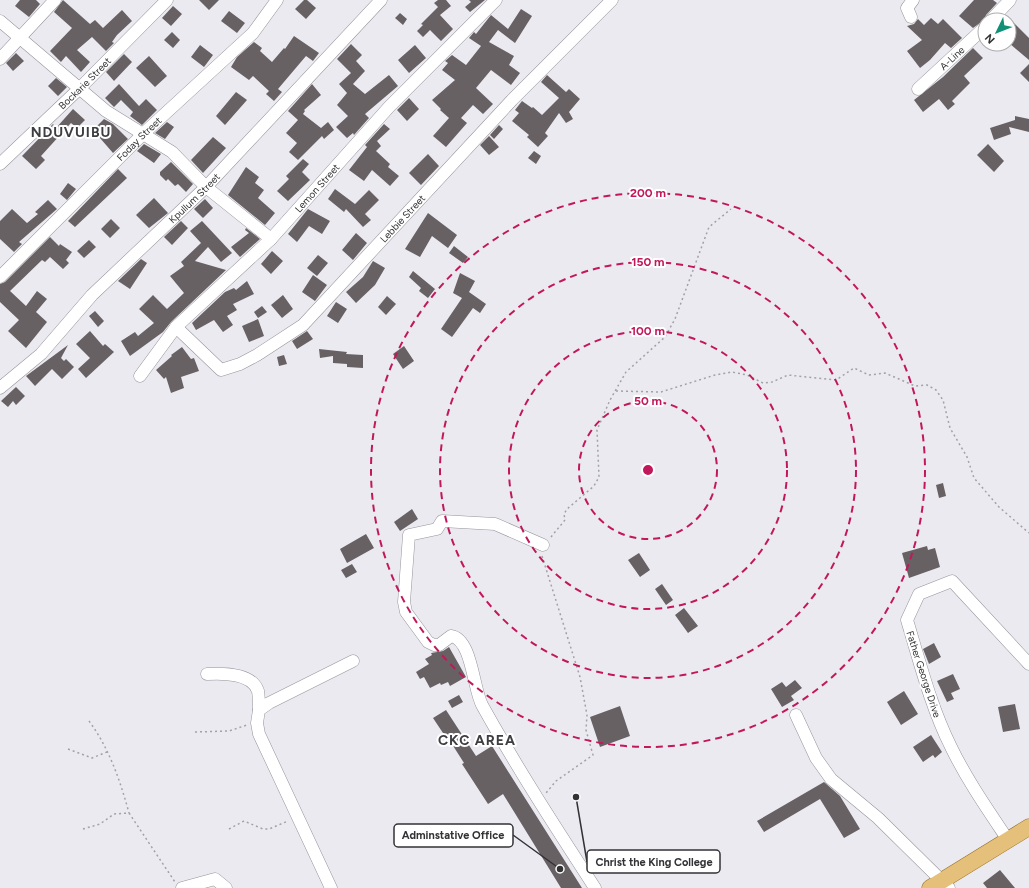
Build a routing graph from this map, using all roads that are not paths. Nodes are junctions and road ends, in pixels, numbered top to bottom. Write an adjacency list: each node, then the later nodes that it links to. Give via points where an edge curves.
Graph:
1 (55, 0): 13 (street)
2 (167, 0): 15 (street, Bockarie Street)
3 (277, 0): 17 (street, Foday Street, via 253,33)
4 (381, 0): 19 (street, Kpullum Street)
5 (496, 0): 20 (street, Lemon Street, via 389,107)
6 (612, 0): 22 (street, Lebbie Street, via 512,100 303,324 257,355 221,370)
7 (913, 0): 10 (street, via 907,8)
8 (1010, 0): 9 (street)
9 (999, 12)
10 (910, 17)
11 (0, 21): 13 (street)
12 (977, 34): 16 (street, A-Line)
13 (20, 38): 14 (street); 15 (street)
14 (0, 59)
15 (80, 88): 17 (street, via 106,111); 18 (street, Bockarie Street)
16 (918, 89)
17 (144, 133): 19 (street, via 172,152); 21 (street, Foday Street)
18 (0, 164)
19 (206, 188): 20 (street); 24 (street, Kpullum Street, via 92,295 41,354)
20 (271, 239): 22 (street, Lemon Street)
21 (0, 276)
22 (176, 327): 23 (street, Lemon Street)
23 (140, 376)
24 (0, 388)
25 (543, 545): 37 (street, via 495,524 442,521 437,529 409,535 404,588 406,612 428,642 439,645 451,636 457,637 464,644 481,703 539,801)
26 (353, 661): 29 (street)
27 (1029, 664): 32 (street, Father George Drive, via 952,581 919,594 906,620 938,718 951,747)
28 (206, 674): 29 (street, via 222,673 249,680 258,692)
29 (259, 710): 36 (street, via 259,734)
30 (796, 715): 34 (street, via 816,758 831,779 878,818)
31 (1029, 827): 32 (main road)
32 (1008, 840): 34 (main road)
33 (179, 885): 35 (street, via 215,879)
34 (941, 886)
35 (226, 888)
36 (331, 888)
37 (595, 888)

